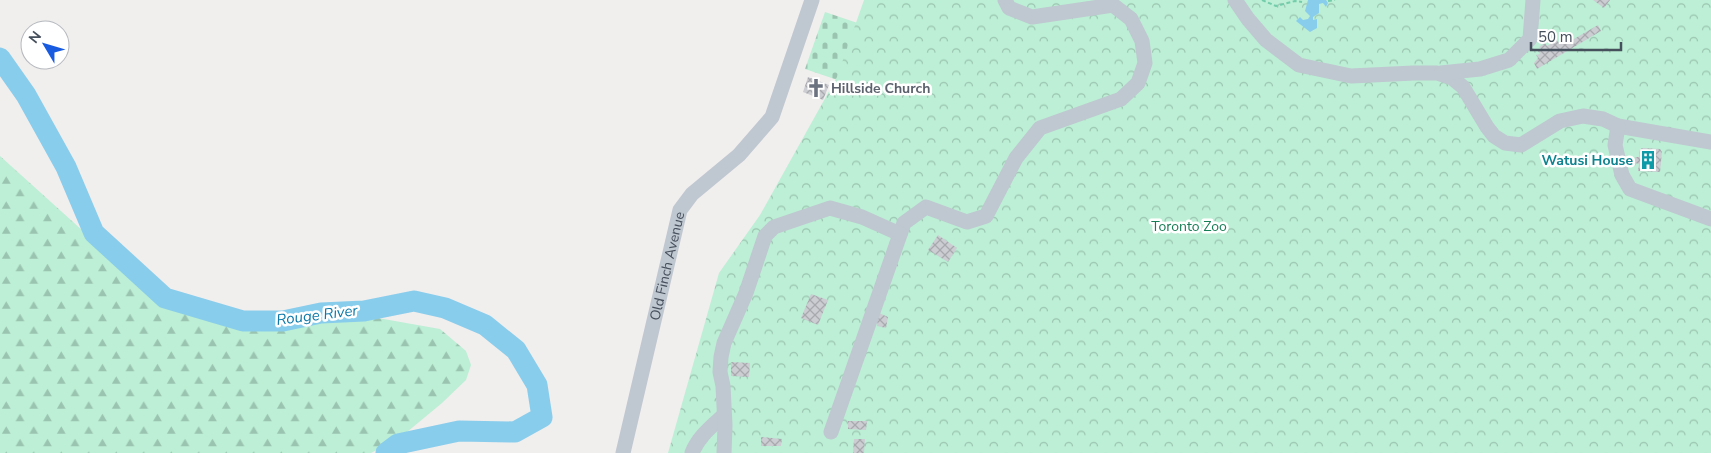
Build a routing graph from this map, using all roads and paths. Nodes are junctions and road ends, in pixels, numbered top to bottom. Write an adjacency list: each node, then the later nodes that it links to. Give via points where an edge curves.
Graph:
1 (812, 0): 16 (street, Old Finch Avenue, via 772,117 739,155 692,194 680,210)
2 (1005, 0): 13 (street, via 1009,8 1032,16 1113,6 1131,19 1142,41 1145,63 1138,83 1121,99 1040,128 1016,158 986,216 967,222 926,207 904,223)
3 (1235, 0): 9 (street, via 1266,40 1299,66 1351,76)
4 (1264, 0): 8 (path, via 1276,6)
5 (1335, 0): 7 (path)
6 (1533, 0): 9 (street, via 1530,39 1509,60 1480,69)
7 (1328, 1)
8 (1302, 2)
9 (1437, 73): 10 (street, via 1452,78 1463,87 1487,127 1505,143 1521,145 1560,121 1583,116 1603,119)
10 (1618, 126): 11 (street); 12 (street, via 1615,145 1622,175 1630,189)
11 (1711, 142)
12 (1711, 219)
13 (900, 234): 14 (street, via 862,217 830,208 774,227 764,236 746,293 720,357); 15 (street)
14 (724, 415): 17 (street, via 706,432); 18 (street)
15 (831, 432)
16 (623, 453)
17 (692, 453)
18 (724, 453)

